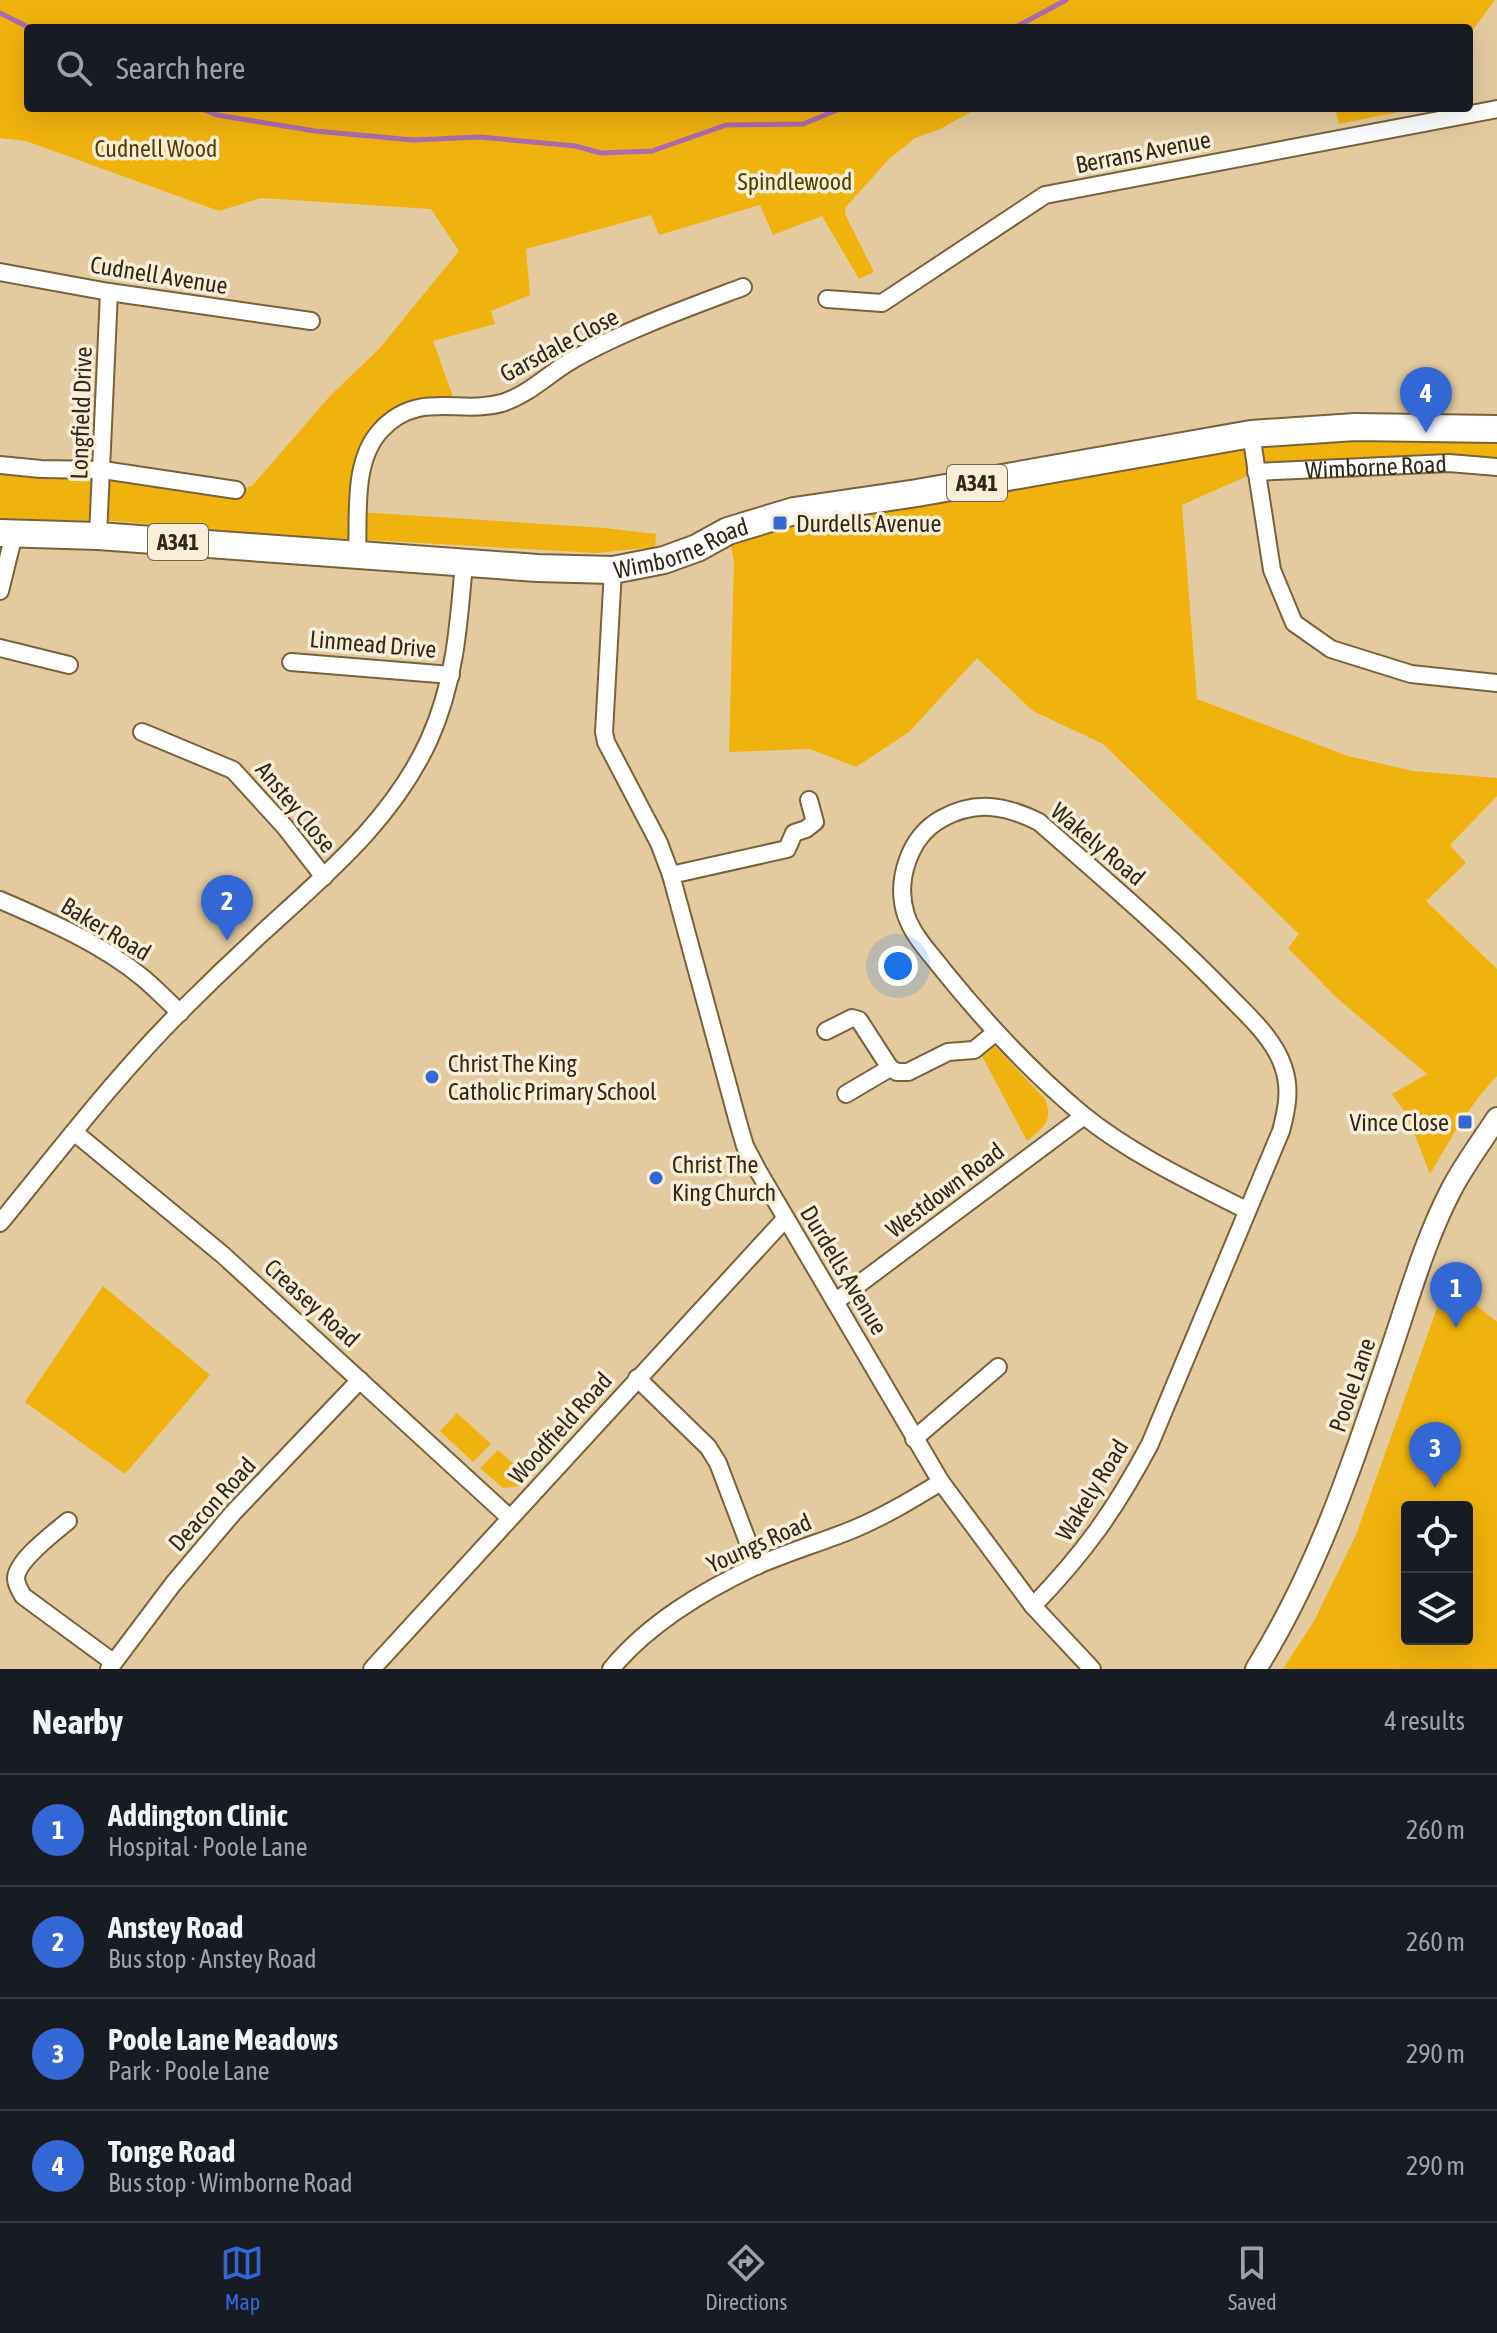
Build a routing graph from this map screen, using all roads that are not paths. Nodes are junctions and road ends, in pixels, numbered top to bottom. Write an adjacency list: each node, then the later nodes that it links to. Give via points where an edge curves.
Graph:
1 (1497, 109): 5 (street, Berrans Avenue, via 1045,195 882,303)
2 (0, 272): 4 (street, Cudnell Avenue)
3 (743, 287): 16 (street, Garsdale Close, via 575,358 513,399 491,406 436,404 398,416 381,430 362,463)
4 (109, 292): 6 (street, Cudnell Avenue); 11 (street, Longfield Drive)
5 (827, 299)
6 (311, 321)
7 (1497, 429): 8 (main road, Wimborne Road / A341, via 1355,427)
8 (1251, 434): 12 (street); 18 (main road, Wimborne Road / A341, via 794,511 728,531 664,560)
9 (0, 465): 11 (street)
10 (1497, 467): 12 (street, Wimborne Road, via 1449,463)
11 (103, 470): 13 (street); 15 (street, Longfield Drive)
12 (1256, 472): 24 (street, via 1272,570 1294,623 1331,649 1411,674)
13 (236, 490)
14 (7, 534): 15 (main road, Wimborne Road / A341); 19 (street)
15 (98, 536): 16 (main road, Wimborne Road / A341)
16 (357, 553): 17 (main road, Wimborne Road / A341)
17 (464, 562): 18 (main road, Wimborne Road / A341); 23 (street)
18 (613, 570): 27 (street, Durdells Avenue, via 604,732)
19 (0, 591)
20 (0, 648): 22 (street)
21 (291, 662): 23 (street, Linmead Drive)
22 (69, 665)
23 (451, 675): 28 (street, via 414,769 355,848)
24 (1497, 683)
25 (142, 732): 28 (street, Anstey Close, via 233,770)
26 (809, 800): 27 (street, via 815,822 794,833 787,849)
27 (671, 875): 39 (street, Durdells Avenue, via 745,1146)
28 (324, 877): 30 (street)
29 (0, 900): 30 (street, Baker Road, via 99,949 142,977)
30 (180, 1013): 37 (street)
31 (826, 1031): 33 (street, via 852,1018 859,1020)
32 (996, 1032): 33 (street, via 974,1050 948,1052 908,1072); 35 (street, Wakely Road); 38 (street, Wakely Road, via 916,936 903,893 908,857 919,838 950,814 979,806 1020,812 1039,822 1191,957 1274,1047 1284,1071 1286,1114)
33 (890, 1068): 34 (street)
34 (846, 1094)
35 (1084, 1116): 38 (street, Wakely Road); 41 (street, Westdown Road)
36 (1497, 1118): 55 (street, Poole Lane, via 1451,1189 1319,1547 1284,1624)
37 (74, 1132): 40 (street); 44 (street, Creasey Road, via 223,1255)
38 (1246, 1210): 50 (street, Wakely Road, via 1131,1480 1099,1532)
39 (785, 1219): 41 (street, Durdells Avenue); 43 (street, Woodfield Road)
40 (0, 1223)
41 (835, 1302): 45 (street, Durdells Avenue)
42 (998, 1367): 45 (street)
43 (637, 1378): 47 (street, Woodfield Road); 49 (street, via 708,1447)
44 (360, 1380): 47 (street, Creasey Road); 51 (street, Deacon Road, via 233,1513)
45 (914, 1439): 46 (street, Durdells Avenue)
46 (941, 1482): 49 (street, Youngs Road, via 855,1529); 50 (street, Durdells Avenue)
47 (510, 1518): 52 (street, Woodfield Road)
48 (68, 1521): 51 (street, via 21,1567 17,1586)
49 (757, 1566): 53 (street, Youngs Road, via 661,1622)
50 (1033, 1606): 54 (street, Durdells Avenue)
51 (111, 1666)
52 (372, 1669)
53 (611, 1669)
54 (1092, 1669)
55 (1256, 1669)

